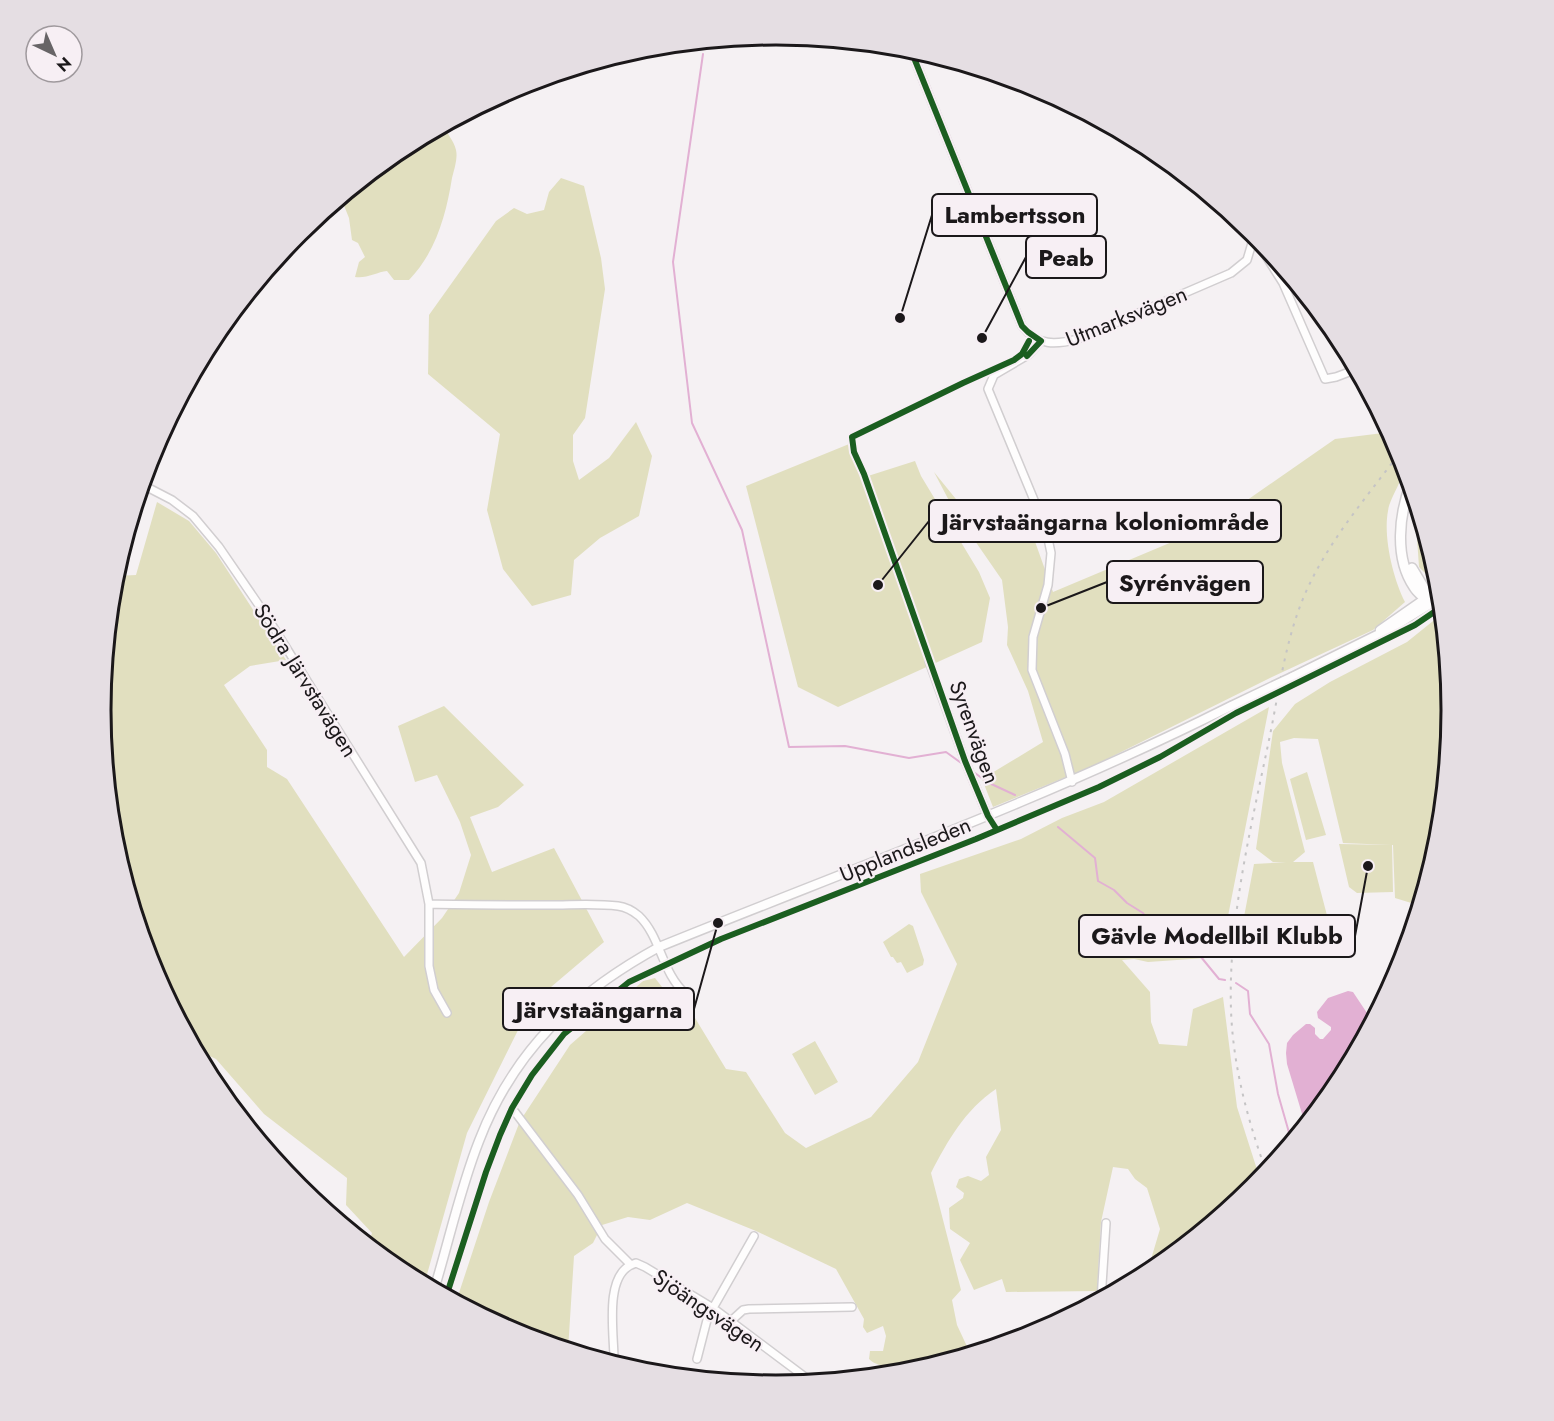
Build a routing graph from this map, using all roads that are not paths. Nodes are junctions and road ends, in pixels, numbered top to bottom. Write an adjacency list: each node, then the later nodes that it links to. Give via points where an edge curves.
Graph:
1 (915, 60): 4 (street, Utmarksvägen, via 1018,316 1028,332)
2 (1253, 245): 4 (street, Utmarksvägen, via 1247,260 1231,273 1078,339 1059,344)
3 (1274, 269): 5 (street, via 1325,379)
4 (1041, 341): 13 (street, via 1028,355 1001,369 987,388 1046,529 1051,553 1048,585 1033,637 1032,670)
5 (1349, 372)
6 (150, 489): 15 (street, Södra Järvstavägen, via 193,516 267,617 421,863)
7 (1407, 497): 11 (main road, via 1401,517 1401,542 1412,583)
8 (1410, 505): 11 (main road, via 1406,540 1412,568)
9 (1432, 596): 11 (main road)
10 (1433, 599): 11 (main road)
11 (1428, 601): 13 (street, Upplandsleden, bridge, via 1376,634 1292,677)
12 (930, 661): 14 (street, Syrenvägen)
13 (1072, 782): 14 (street, Upplandsleden)
14 (988, 816): 16 (street, Upplandsleden)
15 (429, 904): 16 (street, via 619,906 641,919); 18 (street, Södra Järvstavägen, via 429,966 434,990)
16 (659, 947): 17 (street, via 670,975); 23 (street, Upplandsleden, via 607,977 560,1016 510,1078 474,1154)
17 (686, 994)
18 (447, 1013)
19 (515, 1112): 22 (street, via 579,1195 605,1239)
20 (1106, 1223): 24 (street)
21 (754, 1236): 26 (street)
22 (631, 1264): 26 (street, Sjöängsvägen, via 645,1267); 28 (street, via 616,1284)
23 (436, 1282)
24 (1102, 1291)
25 (852, 1307): 27 (street, via 749,1309)
26 (713, 1308): 27 (street, Sjöängsvägen); 29 (street)
27 (731, 1321): 30 (street, Sjöängsvägen)
28 (614, 1355)
29 (697, 1359)
30 (802, 1375)

